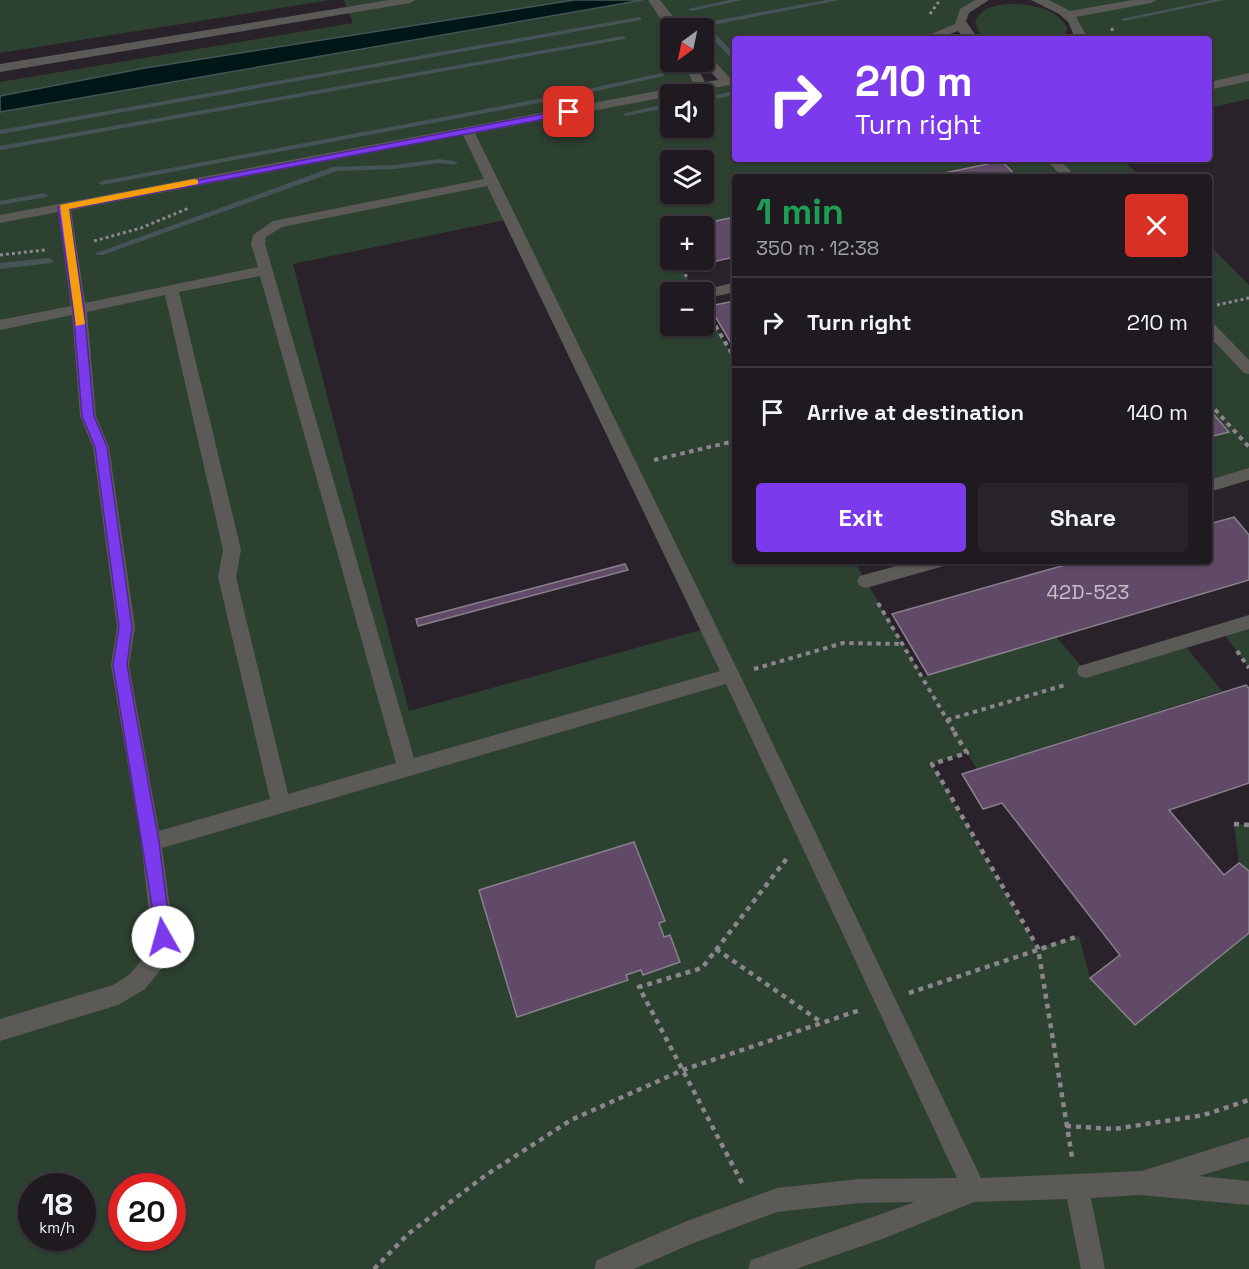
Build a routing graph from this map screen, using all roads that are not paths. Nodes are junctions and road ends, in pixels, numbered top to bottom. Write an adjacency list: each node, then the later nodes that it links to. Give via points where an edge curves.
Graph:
1 (410, 0): 13 (lane)
2 (654, 0): 7 (lane)
3 (983, 0): 8 (lane, via 964,11)
4 (1037, 0): 6 (lane)
5 (1151, 0): 6 (lane)
6 (1070, 15): 11 (lane, via 1076,22)
7 (666, 18)
8 (962, 25): 9 (lane); 10 (lane)
9 (934, 36)
10 (970, 36)
11 (1078, 36)
12 (714, 66): 15 (lane)
13 (0, 68)
14 (1249, 77): 17 (lane)
15 (731, 81): 16 (lane)
16 (714, 85)
17 (1212, 85)
18 (660, 95): 19 (lane)
19 (467, 130): 22 (lane); 23 (lane)
20 (1055, 162): 21 (lane)
21 (1066, 174)
22 (492, 182): 25 (lane, via 278,224 260,235 258,244); 39 (lane)
23 (64, 207): 24 (lane); 29 (lane)
24 (0, 219)
25 (265, 270): 27 (lane); 40 (lane)
26 (732, 288): 28 (lane)
27 (171, 290): 29 (lane); 41 (lane, via 232,550 227,577)
28 (714, 292)
29 (79, 309): 30 (lane); 42 (lane, via 88,416 101,447 126,627 120,665)
30 (0, 325)
31 (1212, 330): 32 (lane)
32 (1249, 369)
33 (1249, 474): 34 (lane)
34 (1212, 485)
35 (927, 564): 36 (lane)
36 (866, 581)
37 (1249, 622): 38 (lane)
38 (1086, 671)
39 (731, 675): 40 (lane); 47 (lane)
40 (407, 767): 41 (lane)
41 (281, 805): 42 (lane)
42 (151, 842): 43 (lane, via 163,937 154,961 137,982 118,994)
43 (0, 1030)
44 (1249, 1149): 45 (lane)
45 (1140, 1184): 46 (lane); 48 (lane)
46 (1077, 1187): 47 (lane); 51 (lane)
47 (975, 1191): 49 (lane, via 859,1191 777,1200 687,1233); 50 (lane)
48 (1249, 1192)
49 (606, 1269)
50 (760, 1269)
51 (1094, 1269)

